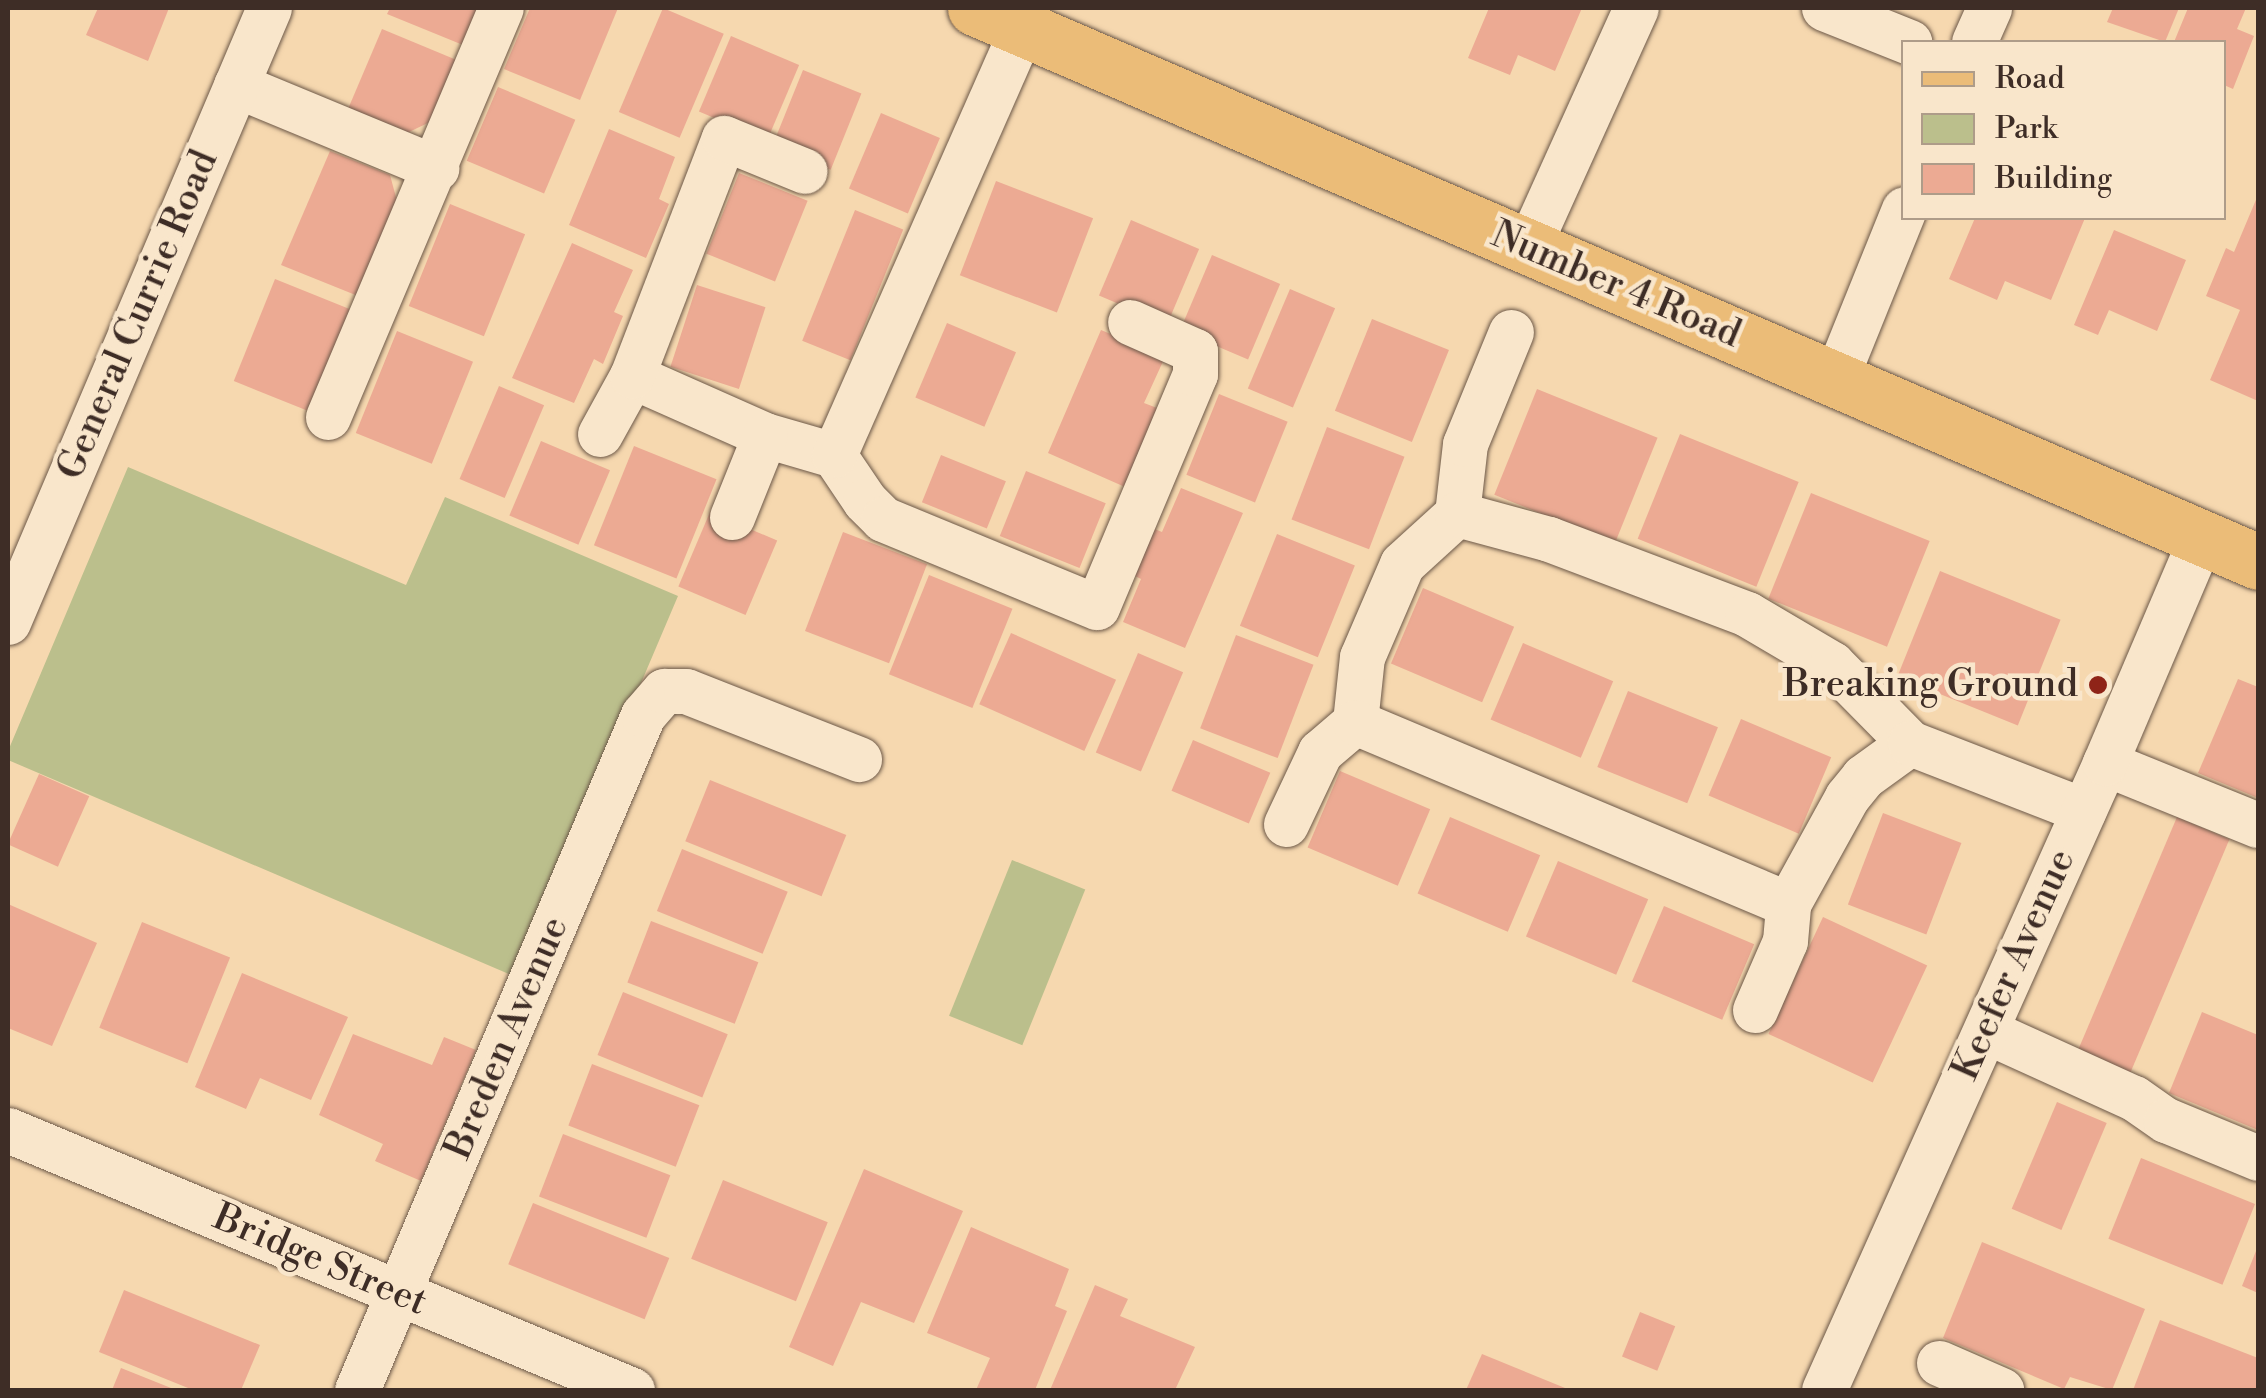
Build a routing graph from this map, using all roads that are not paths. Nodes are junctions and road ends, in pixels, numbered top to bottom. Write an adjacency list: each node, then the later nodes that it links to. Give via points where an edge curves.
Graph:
1 (269, 8): 9 (street, General Currie Road)
2 (501, 8): 10 (street)
3 (1824, 8): 7 (street)
4 (1990, 8): 8 (street)
5 (998, 18): 13 (main road, Number 4 Road); 21 (street)
6 (1627, 27): 13 (street)
7 (1905, 40)
8 (1975, 40)
9 (236, 85): 10 (street); 26 (street, General Currie Road)
10 (436, 168): 18 (street)
11 (806, 171): 16 (street, via 724,138)
12 (1901, 217): 17 (street)
13 (1528, 247): 17 (main road, Number 4 Road)
14 (1130, 322): 21 (street, via 1195,350 1196,374 1096,607 883,519)
15 (1510, 332): 22 (street, via 1464,444)
16 (632, 376): 19 (street); 20 (street)
17 (1836, 380): 24 (main road, Number 4 Road)
18 (328, 417)
19 (600, 434)
20 (765, 436): 21 (street); 23 (street)
21 (834, 455)
22 (1457, 514): 27 (street, via 1402,564 1362,658); 28 (street, via 1549,538 1747,614 1832,664)
23 (732, 517)
24 (2201, 538): 25 (main road, Number 4 Road); 30 (street, Keefer Avenue)
25 (2258, 562)
26 (8, 622)
27 (1355, 722): 32 (street, via 1320,752); 34 (street)
28 (1910, 743): 31 (street); 34 (street, via 1847,797)
29 (859, 759): 39 (street, Breden Avenue, via 686,691 664,691 643,715)
30 (2105, 762): 31 (street, Keefer Avenue); 33 (street)
31 (2083, 810): 36 (street, Keefer Avenue)
32 (1286, 824)
33 (2258, 824)
34 (1788, 904): 35 (street, via 1785,941)
35 (1755, 1010)
36 (1986, 1031): 38 (street); 43 (street, Keefer Avenue)
37 (8, 1130): 39 (street, Bridge Street)
38 (2258, 1158)
39 (400, 1293): 41 (street, Breden Avenue); 42 (street, Bridge Street)
40 (1939, 1363): 44 (street)
41 (357, 1390)
42 (632, 1390)
43 (1824, 1390)
44 (2002, 1390)

